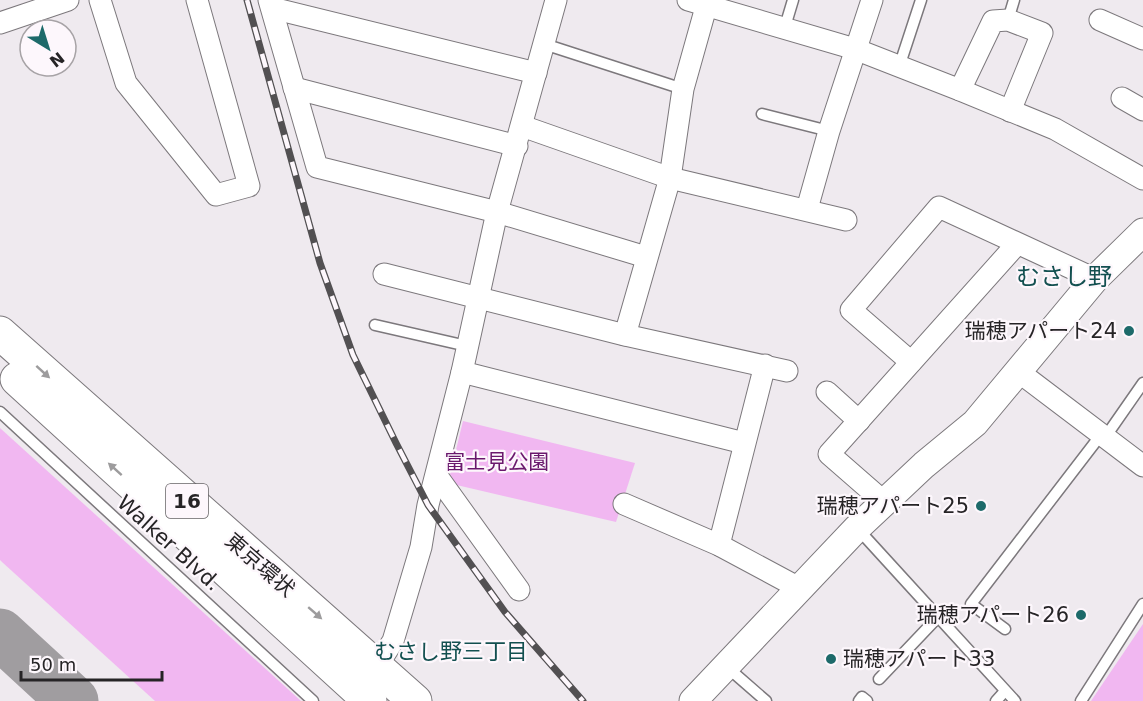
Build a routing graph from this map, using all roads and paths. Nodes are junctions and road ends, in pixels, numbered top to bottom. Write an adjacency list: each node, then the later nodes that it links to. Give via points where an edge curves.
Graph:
1 (68, 0): 12 (street)
2 (100, 0): 3 (street, via 126,83 216,195 249,186)
3 (197, 0)
4 (556, 0): 15 (street)
5 (793, 0): 13 (lane)
6 (872, 0): 16 (street)
7 (921, 0): 17 (lane)
8 (701, 2): 13 (street); 20 (street)
9 (271, 4): 18 (street); 19 (street)
10 (1011, 10): 21 (street, via 993,21); 24 (street, via 1042,33)
11 (1100, 20): 14 (street)
12 (0, 23)
13 (784, 30): 16 (street)
14 (1143, 39)
15 (544, 44): 18 (street); 20 (lane)
16 (855, 49): 17 (street); 26 (street)
17 (899, 67): 21 (street)
18 (536, 73): 27 (street)
19 (294, 88): 27 (street); 31 (street, via 317,167)
20 (683, 89): 28 (street)
21 (960, 90): 24 (street)
22 (1122, 98): 23 (street)
23 (1143, 110)
24 (1010, 111): 29 (street, via 1055,129)
25 (762, 114): 26 (lane)
26 (829, 131): 30 (street)
27 (520, 136): 28 (street); 31 (street)
28 (670, 178): 30 (street); 35 (street)
29 (1143, 179)
30 (807, 209): 32 (street)
31 (497, 212): 35 (street); 38 (street)
32 (846, 220)
33 (1143, 232): 37 (street)
34 (1016, 245): 37 (street); 44 (street); 44 (street, via 939,207 851,310)
35 (646, 257): 41 (street)
36 (384, 274): 38 (street)
37 (1095, 279): 48 (street)
38 (477, 297): 41 (street); 42 (street)
39 (375, 325): 42 (lane)
40 (0, 333): 68 (highway, 東京環状 / 16, one-way to 68)
41 (625, 335): 45 (street)
42 (467, 346): 47 (street)
43 (0, 363): 68 (highway, 東京環状 / 16, one-way to 43)
44 (911, 363): 52 (street)
45 (765, 365): 46 (street); 54 (street)
46 (787, 371)
47 (462, 372): 54 (street); 56 (street)
48 (1019, 372): 53 (street); 57 (street, via 975,423)
49 (1143, 383): 53 (lane)
50 (827, 392): 52 (street)
51 (0, 412): 70 (lane, Walker Blvd.)
52 (859, 421): 57 (street, via 829,454)
53 (1102, 437): 55 (street); 65 (lane, via 971,604)
54 (744, 442): 60 (street)
55 (1143, 466)
56 (437, 476): 62 (street); 68 (street, via 422,547 393,641)
57 (885, 502): 59 (street)
58 (624, 504): 60 (street)
59 (857, 528): 61 (street); 64 (lane)
60 (719, 545): 61 (street)
61 (799, 588): 66 (street)
62 (519, 590)
63 (1143, 604): 78 (lane)
64 (938, 617): 67 (lane); 69 (lane)
65 (1005, 629)
66 (727, 667): 72 (street); 73 (lane)
67 (879, 679)
68 (369, 687): 71 (highway, 東京環状 / 16)
69 (1005, 691): 76 (lane); 77 (lane)
70 (313, 701)
71 (415, 701)
72 (693, 701)
73 (766, 701)
74 (859, 701): 75 (lane)
75 (867, 701)
76 (996, 701)
77 (1015, 701)
78 (1081, 701)

